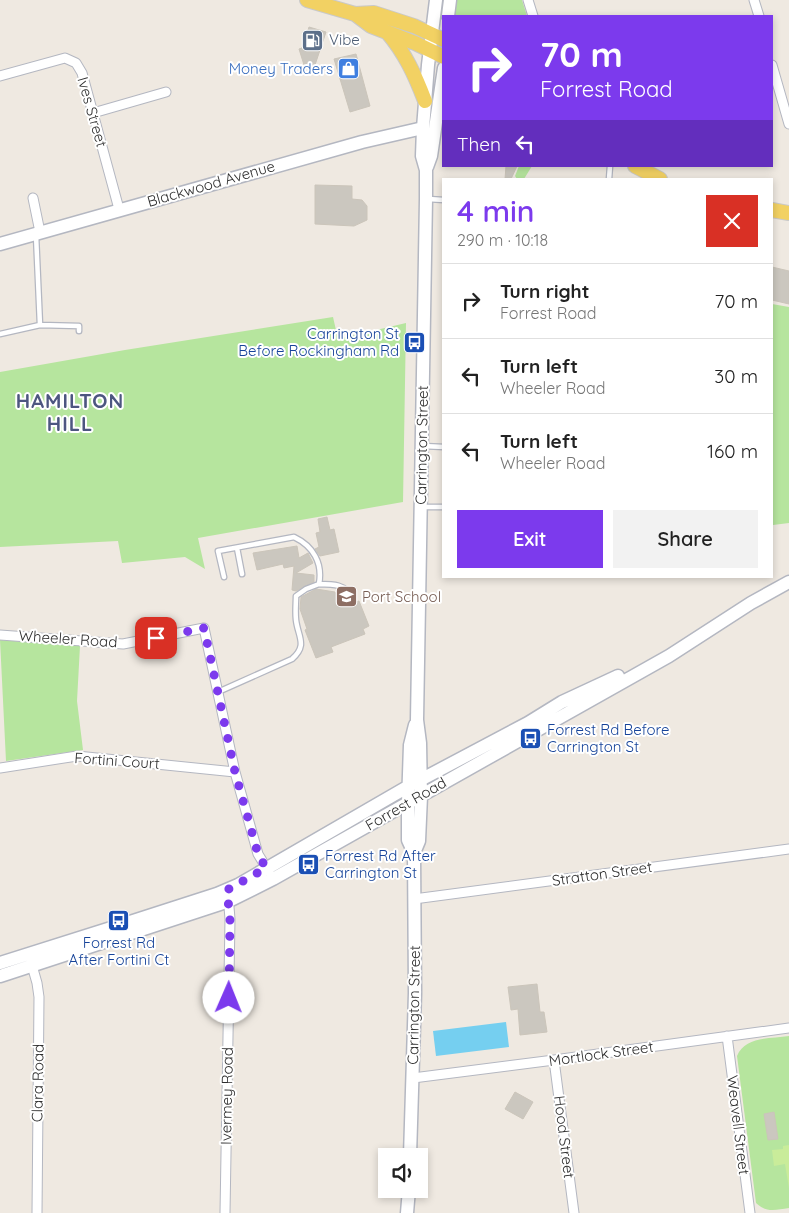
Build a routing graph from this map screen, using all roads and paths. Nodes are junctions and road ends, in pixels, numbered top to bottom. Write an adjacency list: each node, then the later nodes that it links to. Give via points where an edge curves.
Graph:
1 (307, 0): 6 (main road)
2 (436, 0): 11 (main road, Carrington Street)
3 (450, 0): 7 (main road)
4 (528, 0): 8 (street)
5 (754, 0): 9 (street)
6 (355, 14): 10 (main road, via 371,26); 11 (main road, via 374,14)
7 (448, 15)
8 (533, 15)
9 (759, 15)
10 (387, 32): 12 (main road); 18 (main road, via 406,57)
11 (437, 37): 12 (main road, Carrington Street)
12 (430, 49): 13 (main road); 18 (main road, Carrington Street)
13 (442, 56)
14 (773, 68): 20 (street)
15 (0, 76): 19 (street, Ives Street, via 65,58 76,63 82,73)
16 (442, 81): 23 (main road, Carrington Street)
17 (166, 92): 19 (street)
18 (425, 101): 21 (main road, Carrington Street)
19 (93, 113): 28 (street, Ives Street)
20 (789, 124)
21 (423, 128): 23 (main road, Carrington Street, via 422,156); 28 (main road, Blackwood Avenue)
22 (637, 167): 24 (main road)
23 (426, 170): 26 (main road, Carrington Street)
24 (658, 178)
25 (33, 198): 31 (street)
26 (426, 198): 27 (lane); 36 (main road, Carrington Street)
27 (442, 200)
28 (119, 210): 31 (main road, Blackwood Avenue)
29 (773, 210): 30 (main road)
30 (789, 214)
31 (38, 233): 32 (main road, Blackwood Avenue); 33 (lane)
32 (0, 244)
33 (40, 325): 34 (lane, via 79,326); 35 (lane)
34 (79, 331)
35 (0, 334)
36 (422, 446): 37 (lane); 38 (main road, Carrington Street)
37 (442, 447)
38 (420, 506): 39 (lane); 49 (main road, Carrington Street)
39 (442, 507)
40 (237, 548): 41 (lane); 43 (lane, via 218,550); 45 (lane, via 294,537 302,541 320,564)
41 (242, 574)
42 (789, 574): 52 (main road, Forrest Road, via 636,666 562,702)
43 (224, 578)
44 (789, 582): 54 (main road, Forrest Road, via 669,656)
45 (319, 584): 46 (lane, via 344,588); 48 (lane, via 296,596 299,654)
46 (352, 598)
47 (0, 634): 48 (street, Wheeler Road, via 123,644 204,628)
48 (218, 692): 51 (street, Wheeler Road)
49 (417, 720): 52 (main road, Carrington Street); 53 (main road, Carrington Street, via 410,745)
50 (0, 768): 51 (street, Fortini Court, via 77,756)
51 (235, 772): 58 (street, Wheeler Road, via 258,854)
52 (421, 779): 53 (main road, Forrest Road); 54 (main road, Carrington Street)
53 (409, 786): 55 (main road, Carrington Street); 58 (main road, Forrest Road)
54 (421, 796): 55 (main road, Forrest Road); 57 (main road, Carrington Street, via 419,841)
55 (408, 803): 57 (main road, Carrington Street, via 408,840); 58 (main road, Forrest Road)
56 (789, 849): 60 (street, Stratton Street)
57 (414, 853): 60 (main road, Carrington Street)
58 (270, 874): 59 (main road, Forrest Road)
59 (228, 896): 61 (main road, Forrest Road); 71 (street, Ivermey Road)
60 (414, 899): 67 (main road, Carrington Street)
61 (30, 960): 62 (main road, Forrest Road); 63 (main road, Forrest Road); 70 (street, Clara Road, via 39,997)
62 (0, 963)
63 (0, 976)
64 (789, 1028): 65 (street, Mortlock Street)
65 (727, 1036): 66 (street, Mortlock Street); 74 (street, Weavell Street)
66 (554, 1060): 67 (street, Mortlock Street); 73 (street, Hood Street)
67 (413, 1078): 68 (main road, Carrington Street)
68 (410, 1148)
69 (408, 1198): 72 (main road)
70 (37, 1213)
71 (225, 1213)
72 (407, 1213)
73 (574, 1213)
74 (750, 1213)

